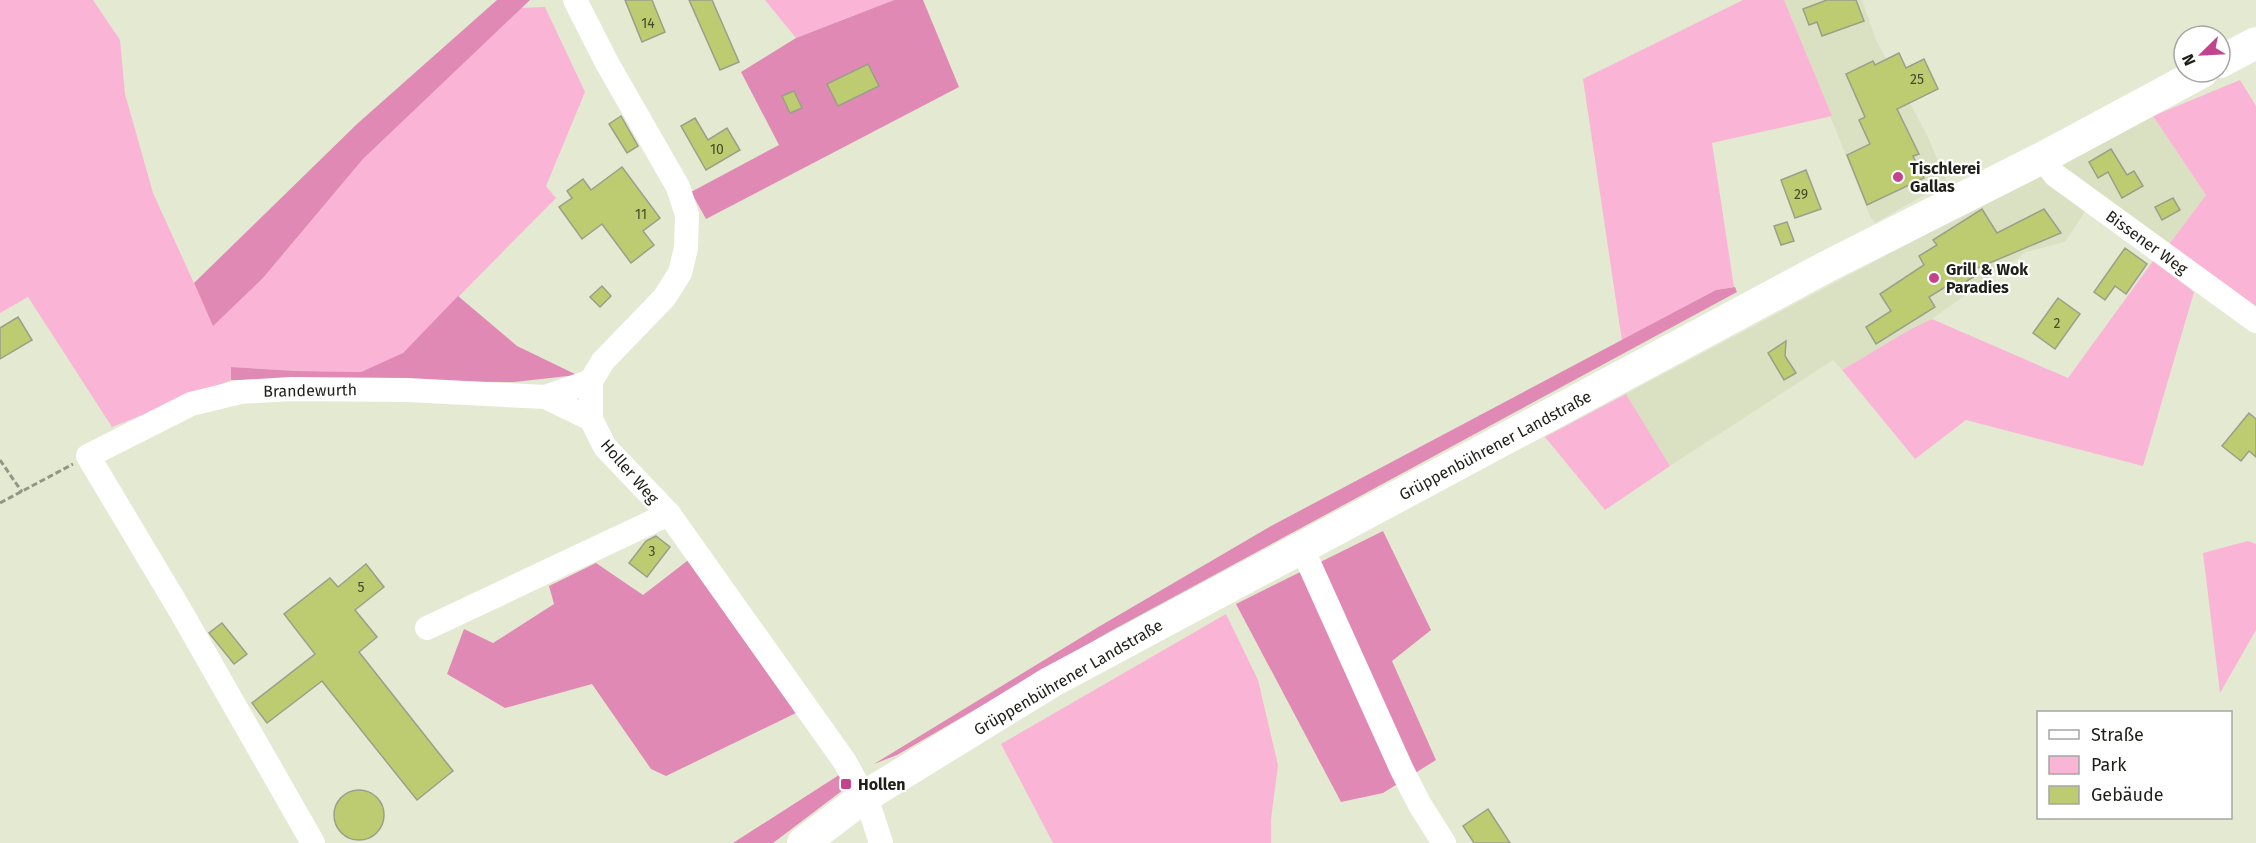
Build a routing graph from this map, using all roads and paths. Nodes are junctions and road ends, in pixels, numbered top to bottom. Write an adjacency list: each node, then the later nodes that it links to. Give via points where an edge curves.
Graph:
1 (575, 0): 7 (street, via 678,187 687,215 680,273 664,298 603,361)
2 (2256, 43): 3 (main road)
3 (2232, 56)
4 (2180, 84): 5 (main road, Grüppenbührener Landstraße)
5 (2042, 158): 6 (street, Bissener Weg, via 2055,176); 15 (main road, Grüppenbührener Landstraße, via 1828,266)
6 (2256, 321)
7 (591, 381): 8 (street, Brandewurth); 9 (street, Holler Weg)
8 (545, 397): 9 (street, Brandewurth); 10 (street, Brandewurth, via 407,390 240,392 190,404)
9 (591, 419): 14 (street, Holler Weg, via 605,447)
10 (88, 456): 12 (path); 18 (street)
11 (0, 460): 12 (path)
12 (22, 492): 13 (path)
13 (0, 503)
14 (669, 514): 16 (street); 17 (street, Holler Weg, via 845,762)
15 (1302, 548): 17 (main road, Grüppenbührener Landstraße, via 1051,682); 21 (street, via 1401,770)
16 (427, 628)
17 (864, 797): 19 (main road, Grüppenbührener Landstraße); 20 (street, Holler Weg)
18 (313, 843)
19 (803, 843)
20 (881, 843)
21 (1444, 843)

